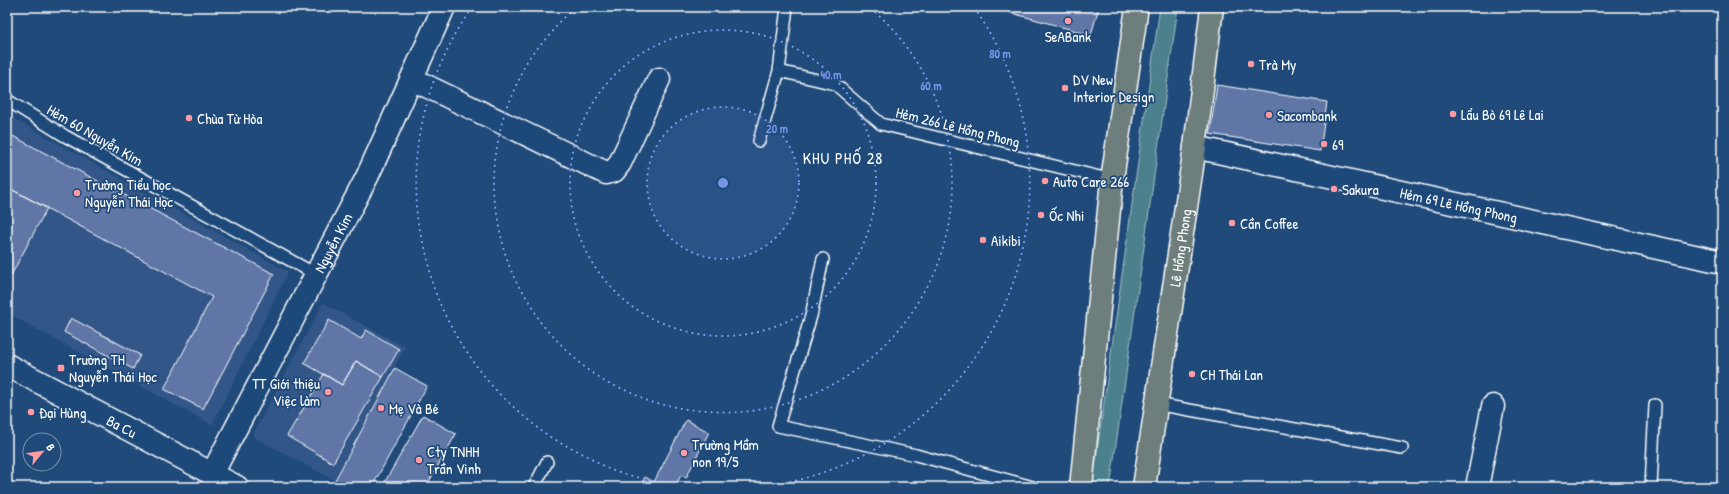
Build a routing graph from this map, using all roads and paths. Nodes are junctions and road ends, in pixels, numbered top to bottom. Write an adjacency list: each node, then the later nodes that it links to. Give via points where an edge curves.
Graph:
1 (444, 7): 6 (street, Nguyễn Kim)
2 (787, 7): 5 (lane)
3 (1137, 7): 11 (main road)
4 (1212, 7): 10 (main road, Lê Hồng Phong)
5 (779, 71): 9 (lane); 11 (lane, Hẻm 266 Lê Hồng Phong, via 835,84 881,124)
6 (412, 79): 7 (street, via 606,173 614,171 620,163); 14 (street, Nguyễn Kim, via 367,177)
7 (659, 79)
8 (7, 100): 14 (lane, Hẻm 60 Nguyễn Kim, via 66,136)
9 (759, 141)
10 (1195, 147): 13 (street, Hẻm 69 Lê Hồng Phong); 16 (main road, Lê Hồng Phong)
11 (1112, 180): 25 (main road)
12 (823, 259): 24 (lane, via 811,316 778,426 916,455)
13 (1722, 262)
14 (317, 275): 21 (street, Nguyễn Kim)
15 (7, 365): 21 (street, Ba Cu)
16 (1156, 404): 19 (lane); 26 (main road, Lê Hồng Phong)
17 (1493, 406): 27 (street)
18 (1655, 406): 28 (lane)
19 (1402, 448)
20 (547, 462): 23 (lane)
21 (212, 474): 22 (street, Ba Cu)
22 (237, 487)
23 (534, 487)
24 (1033, 487)
25 (1081, 487)
26 (1144, 487)
27 (1476, 487)
28 (1651, 487)

